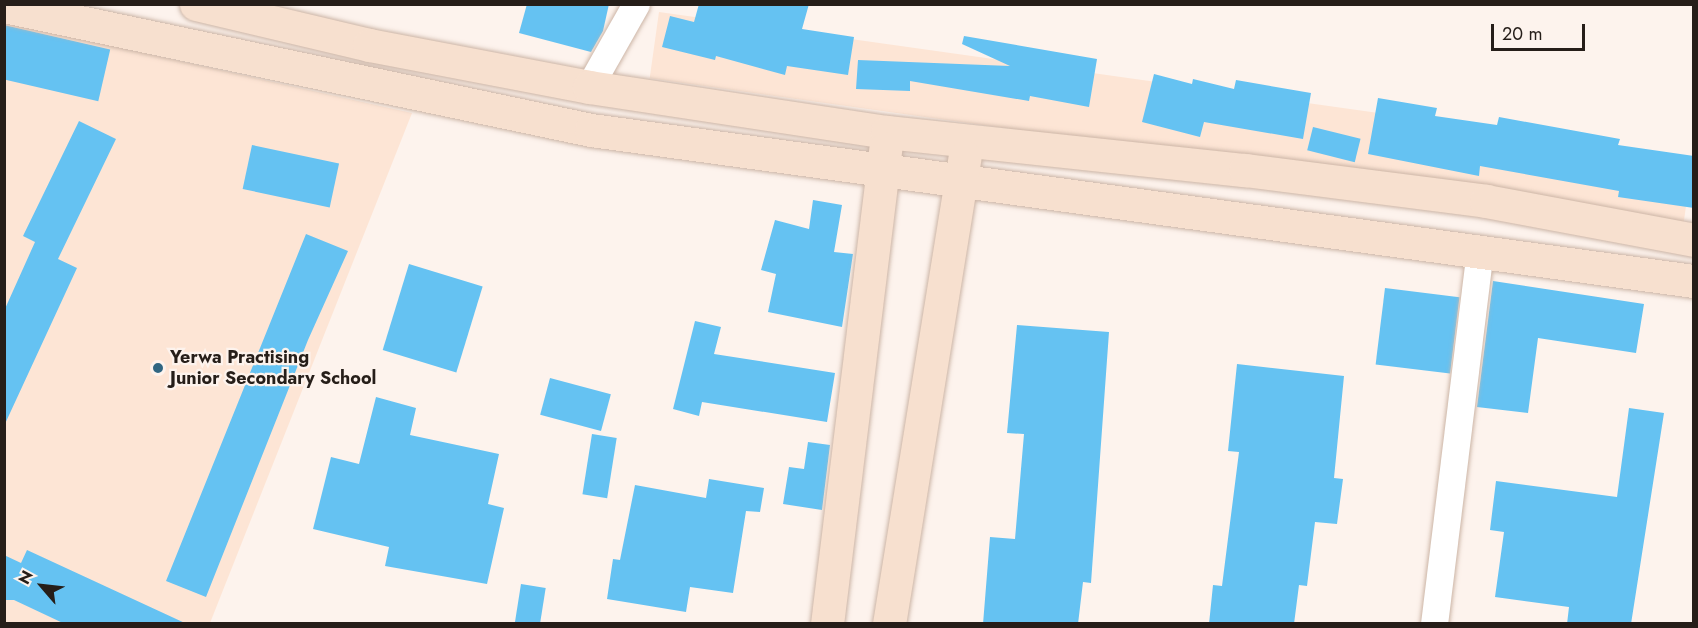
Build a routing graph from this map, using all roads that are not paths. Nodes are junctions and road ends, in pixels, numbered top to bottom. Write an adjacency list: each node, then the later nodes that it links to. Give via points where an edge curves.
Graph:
1 (196, 4): 4 (main road)
2 (636, 4): 5 (street)
3 (4, 6): 8 (main road, via 591,130)
4 (262, 12): 5 (main road, via 369,45)
5 (590, 87): 6 (main road)
6 (887, 132): 7 (main road); 8 (main road)
7 (968, 139): 9 (main road); 10 (main road, via 1486,201)
8 (882, 170): 9 (main road); 13 (main road)
9 (962, 178): 11 (main road); 14 (main road)
10 (1694, 240)
11 (1480, 252): 12 (main road); 15 (street)
12 (1694, 281)
13 (827, 624)
14 (889, 624)
15 (1434, 624)

